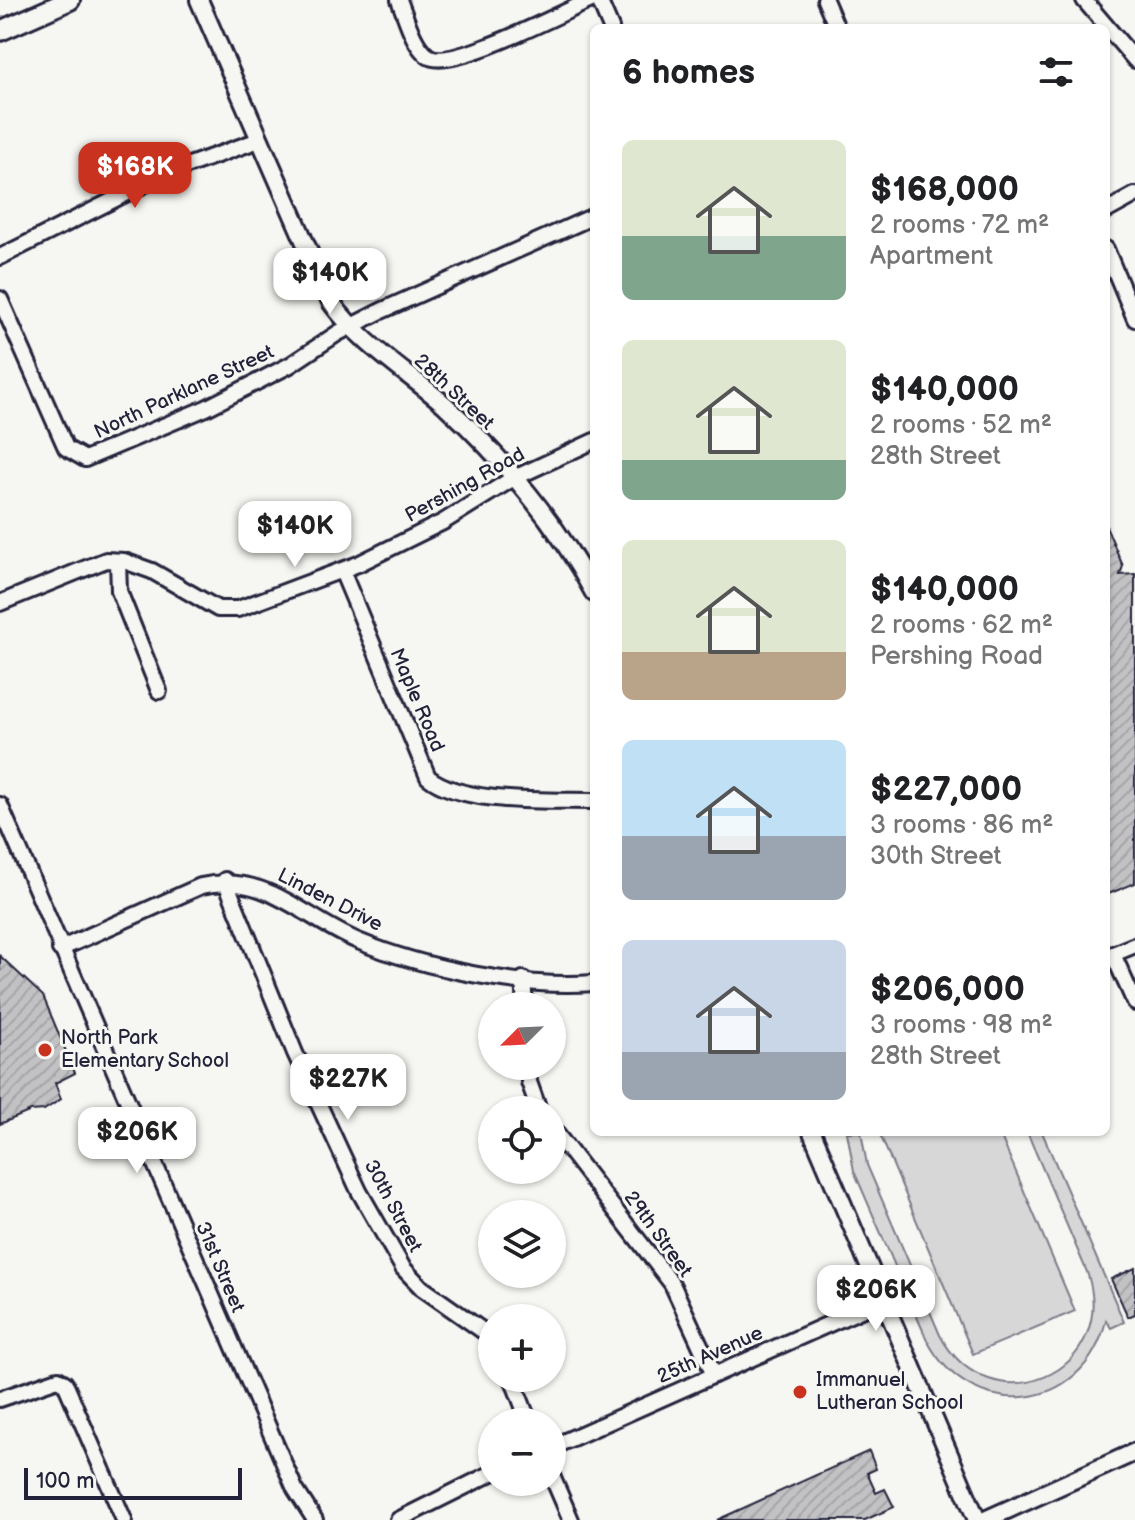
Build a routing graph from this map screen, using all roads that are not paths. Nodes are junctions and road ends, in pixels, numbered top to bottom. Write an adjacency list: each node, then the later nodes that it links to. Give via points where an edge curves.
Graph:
1 (70, 0): 11 (main road)
2 (199, 0): 14 (street, 28th Street)
3 (399, 0): 4 (street, via 415,39 427,55 439,60 466,55)
4 (591, 0)
5 (599, 0): 8 (street)
6 (825, 0): 9 (street)
7 (1084, 0): 10 (street)
8 (609, 24)
9 (835, 24)
10 (1104, 24)
11 (0, 31)
12 (1110, 31): 13 (street)
13 (1135, 60)
14 (259, 140): 18 (street, via 167,173); 22 (street, 28th Street, via 331,302)
15 (1135, 195): 16 (street)
16 (1110, 209)
17 (590, 218): 22 (street, North Parklane Street)
18 (0, 257)
19 (1110, 259): 21 (street)
20 (0, 299): 22 (street, North Parklane Street, via 66,448 85,459 206,408)
21 (1135, 319)
22 (349, 327): 24 (street, 28th Street, via 446,407)
23 (590, 443): 24 (street, Pershing Road)
24 (512, 479): 26 (street, Pershing Road, via 443,522); 27 (street, 28th Street, via 571,550)
25 (118, 561): 26 (street, Pershing Road, via 152,571 218,609 267,601); 28 (street, Pershing Road, via 86,565); 29 (street, via 119,591)
26 (342, 571): 30 (street, Maple Road, via 428,777 438,785 487,797)
27 (590, 586)
28 (0, 603)
29 (159, 691)
30 (590, 801)
31 (0, 805): 34 (street, 31st Street)
32 (225, 880): 34 (street); 35 (street, Linden Drive, via 253,884 358,940 414,960); 42 (street, 30th Street, via 295,1053 359,1191 403,1268)
33 (1135, 945): 38 (street, via 1113,954)
34 (60, 949): 50 (street, 31st Street, via 295,1489)
35 (523, 979): 36 (street, Linden Drive); 37 (street)
36 (590, 983)
37 (524, 992)
38 (1135, 1003)
39 (814, 1136): 41 (street)
40 (566, 1146): 43 (street, 29th Street, via 672,1284)
41 (883, 1300): 43 (street, 25th Avenue); 53 (street)
42 (478, 1327)
43 (714, 1375): 45 (street, 25th Avenue)
44 (0, 1399): 49 (street, via 58,1379 65,1383)
45 (566, 1441)
46 (1135, 1452): 54 (street)
47 (478, 1480): 51 (street)
48 (561, 1496): 52 (street)
49 (124, 1520)
50 (315, 1520)
51 (398, 1520)
52 (571, 1520)
53 (977, 1520)
54 (985, 1520)

